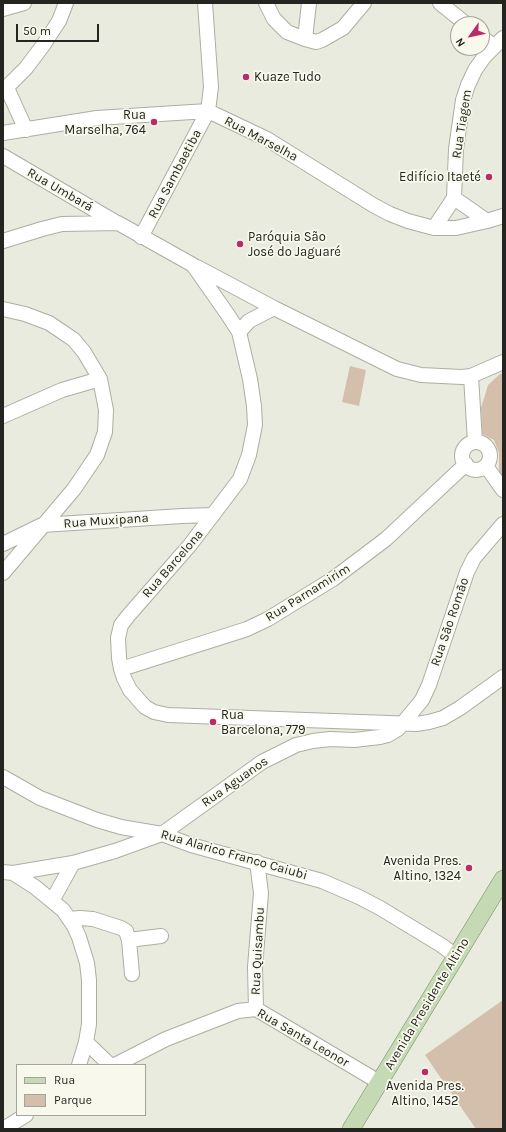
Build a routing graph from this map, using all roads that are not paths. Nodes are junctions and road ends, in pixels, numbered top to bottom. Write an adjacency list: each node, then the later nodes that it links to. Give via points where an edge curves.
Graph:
1 (24, 3): 8 (street)
2 (66, 3): 12 (street, via 59,21 44,44)
3 (205, 3): 13 (street, via 211,87)
4 (266, 3): 10 (street, via 279,25 287,32)
5 (309, 3): 10 (street)
6 (364, 3): 10 (street, via 343,28 329,37 316,42)
7 (440, 3): 9 (street)
8 (3, 9)
9 (456, 16)
10 (305, 39)
11 (498, 42): 17 (street, Rua Tiagem, via 475,70 463,100 456,149)
12 (5, 90): 14 (street)
13 (208, 111): 14 (street, Rua Marselha, via 97,118); 21 (street, Rua Marselha, via 267,139 390,214); 22 (street, Rua Sambaetiba)
14 (26, 130): 15 (street, Rua Marselha)
15 (3, 133)
16 (3, 156): 20 (street, Rua Umbará)
17 (454, 198): 19 (street); 21 (street)
18 (503, 216): 19 (street, Rua Marselha)
19 (487, 221): 21 (street, Rua Marselha, via 456,228)
20 (118, 223): 22 (street, Rua Barcelona); 23 (street, via 62,224)
21 (434, 228)
22 (141, 237): 24 (street, Rua Barcelona)
23 (3, 241)
24 (193, 265): 26 (street); 27 (street, Rua Barcelona)
25 (3, 308): 30 (street, via 49,323 74,340)
26 (274, 308): 27 (street, via 249,321); 29 (street, via 397,369 421,375)
27 (239, 332): 36 (street, Rua Barcelona, via 250,379 255,425 249,455 240,479)
28 (503, 362): 29 (street)
29 (471, 376): 32 (street)
30 (100, 379): 31 (street, via 62,390); 38 (street, via 106,410 105,432 97,455 74,490)
31 (3, 416)
32 (475, 442): 33 (street, via 464,450 463,458); 34 (street, via 482,444 489,452)
33 (466, 464): 34 (street, via 475,470); 41 (street, Rua Parnamirim, via 386,539 333,579 268,619 233,634)
34 (486, 466): 35 (street)
35 (503, 490)
36 (213, 516): 38 (street, Rua Muxipana); 41 (street, Rua Barcelona, via 121,625 118,638)
37 (503, 524): 43 (street, Rua São Romão, via 478,553 467,572 429,685 422,700)
38 (42, 525): 39 (street, Rua Muxipana); 40 (street)
39 (3, 544)
40 (3, 573)
41 (121, 669): 43 (street, Rua Barcelona, via 130,690 145,707 168,715)
42 (503, 677): 43 (street, Rua Barcelona, via 443,718 429,722)
43 (404, 723): 45 (street, Rua Aguanos, via 388,735 380,737 313,741 280,752 262,762)
44 (3, 777): 45 (street, Rua Alarico Franco Caiubi, via 40,798 78,813 122,827)
45 (162, 834): 46 (street, Rua Alarico Franco Caiubi, via 191,845); 47 (street, Rua Aguanos)
46 (257, 862): 48 (street, Rua Alarico Franco Caiubi); 51 (street, Rua Quisambu)
47 (73, 863): 49 (street, Rua Aguanos); 52 (street)
48 (278, 868): 51 (street, Rua Quisambu); 56 (street, Rua Alarico Franco Caiubi, via 322,881 359,897 442,945)
49 (8, 873): 52 (street, via 35,887)
50 (503, 879): 56 (main road, Avenida Presidente Altino)
51 (261, 893): 58 (street, Rua Quisambu, via 255,967)
52 (52, 901): 53 (street, via 63,910)
53 (69, 920): 55 (street, via 93,919 121,928); 59 (street, via 79,937 87,963 90,1024)
54 (161, 936): 55 (street)
55 (129, 940): 57 (street)
56 (456, 956): 63 (main road, Avenida Presidente Altino)
57 (132, 974)
58 (256, 1009): 62 (street, Rua Santa Leonor, via 238,1011 180,1033); 63 (street, Rua Santa Leonor)
59 (86, 1042): 60 (street); 61 (street)
60 (79, 1064)
61 (109, 1064)
62 (117, 1064)
63 (379, 1082): 66 (main road, Avenida Presidente Altino)
64 (24, 1116): 65 (street)
65 (3, 1129)
66 (351, 1129)

